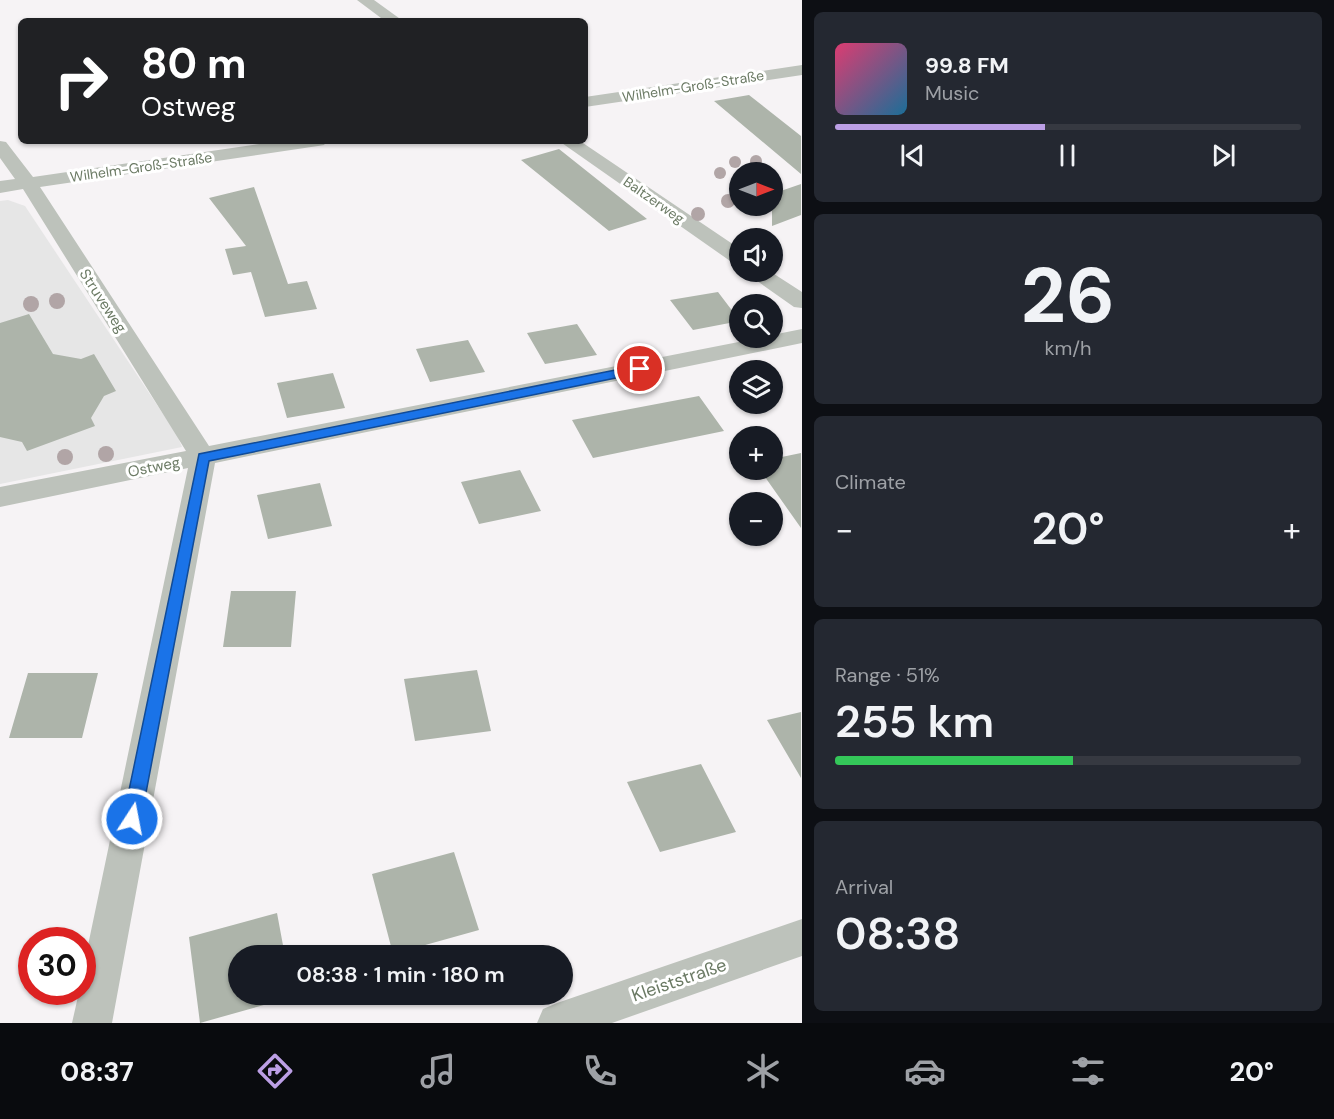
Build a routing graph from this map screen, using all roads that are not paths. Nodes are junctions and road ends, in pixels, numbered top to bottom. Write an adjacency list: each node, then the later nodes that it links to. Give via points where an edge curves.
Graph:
1 (364, 0): 2 (street)
2 (391, 18)
3 (801, 70): 4 (street, Wilhelm-Groß-Straße)
4 (588, 102)
5 (297, 144): 8 (street, Wilhelm-Groß-Straße)
6 (572, 144): 10 (street, Baltzerweg)
7 (0, 146): 8 (street, Struveweg)
8 (28, 183): 9 (street, Wilhelm-Groß-Straße); 14 (street, Struveweg)
9 (0, 187)
10 (729, 251)
11 (772, 282): 12 (street)
12 (801, 302)
13 (801, 336): 14 (street, Ostweg)
14 (203, 457): 15 (street, Ostweg); 17 (street)
15 (0, 497)
16 (801, 937): 18 (street, Kleiststraße)
17 (92, 1023)
18 (557, 1023)

